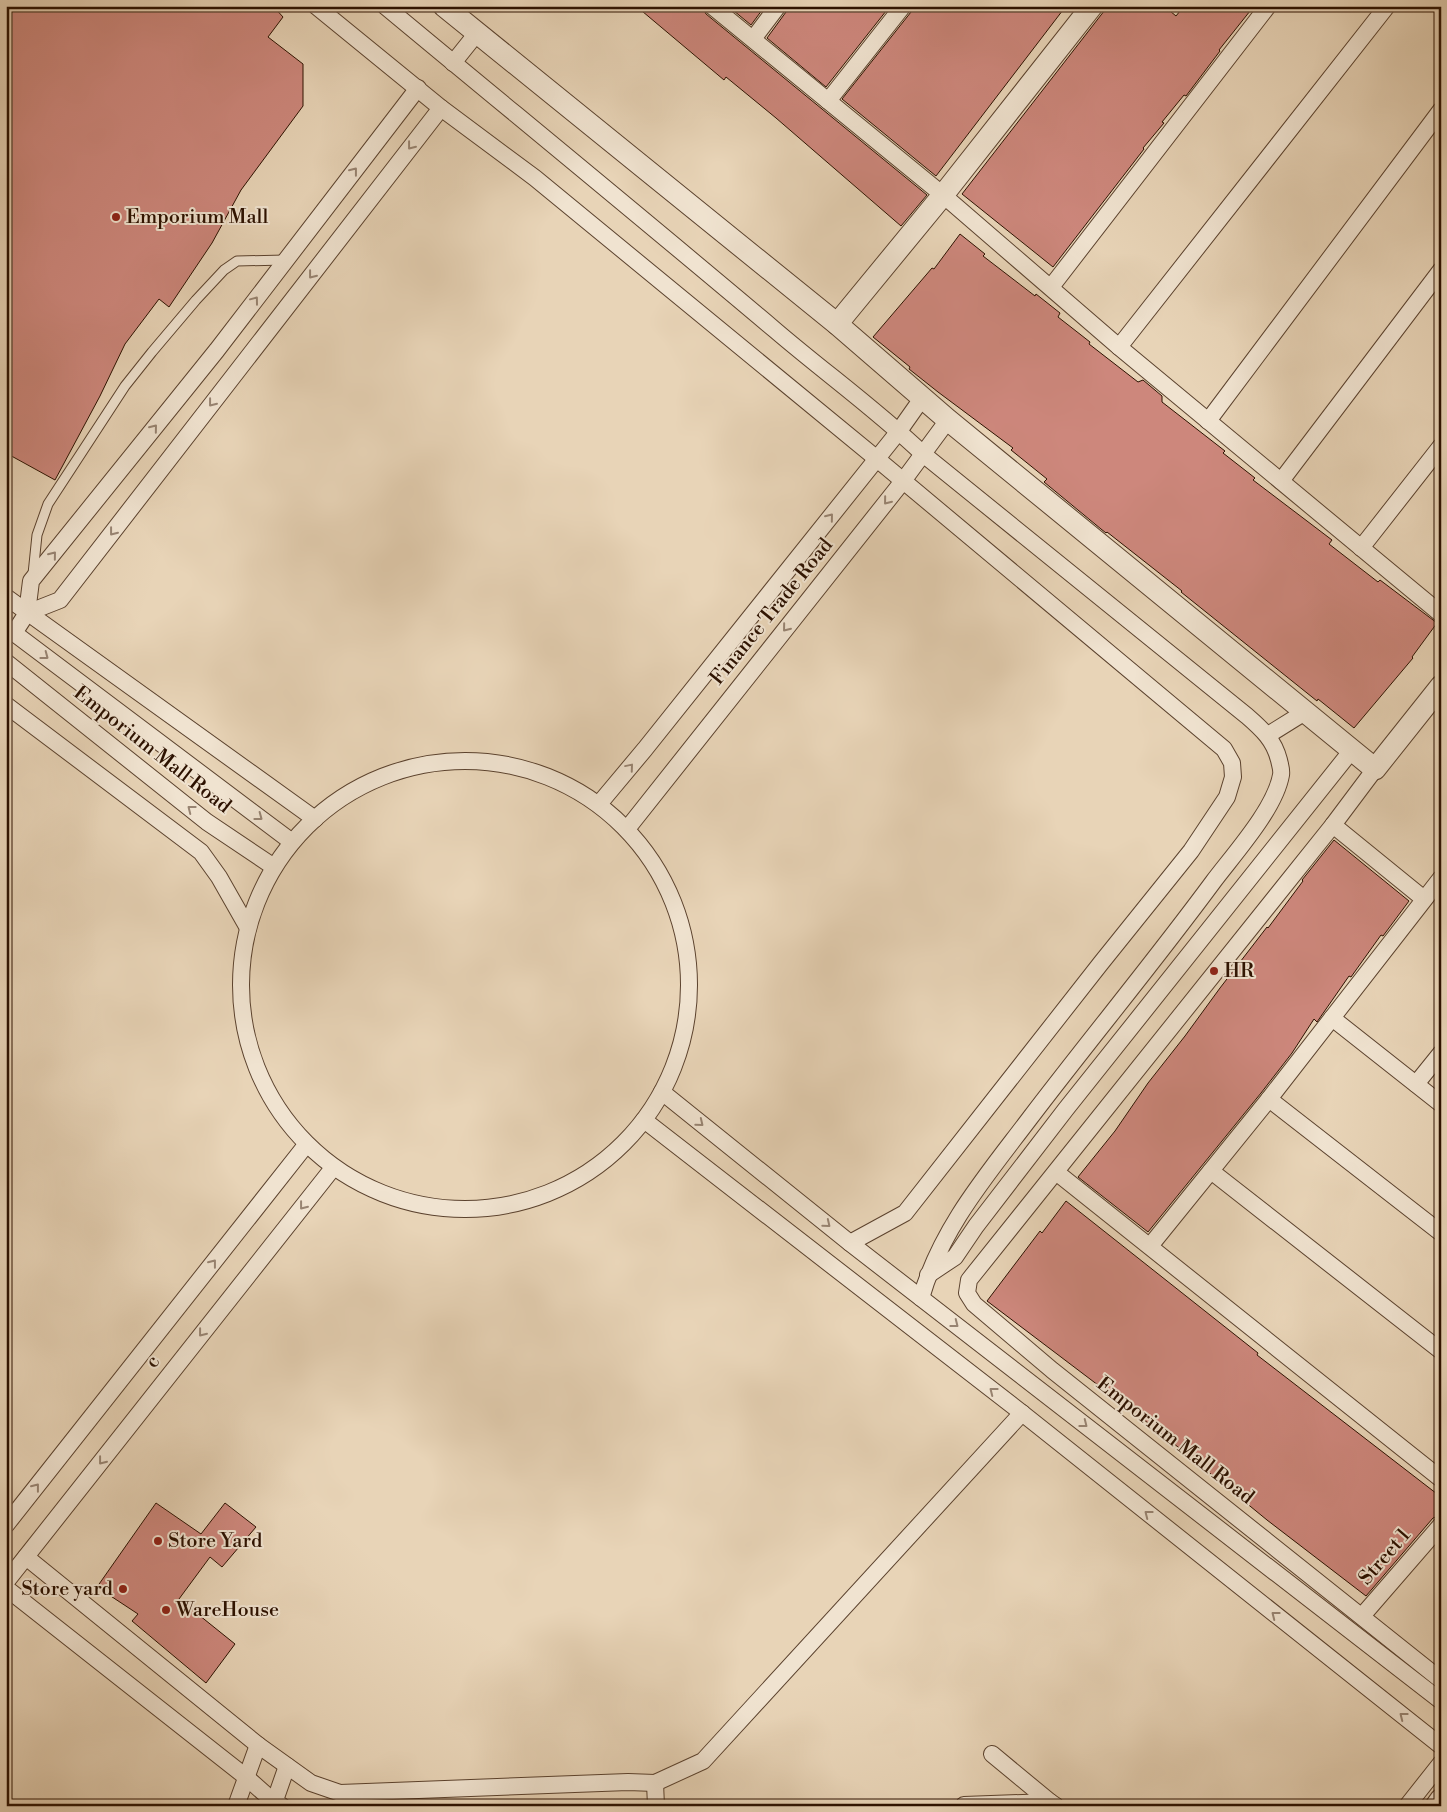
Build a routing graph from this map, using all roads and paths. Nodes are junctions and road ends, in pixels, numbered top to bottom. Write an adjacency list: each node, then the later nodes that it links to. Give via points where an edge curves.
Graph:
1 (316, 6): 13 (street)
2 (385, 6): 12 (street)
3 (444, 6): 10 (street)
4 (712, 6): 11 (street)
5 (778, 6): 11 (street)
6 (903, 6): 14 (street)
7 (1092, 6): 17 (street)
8 (1268, 6): 20 (street)
9 (1387, 6): 22 (street)
10 (477, 33): 12 (street); 21 (street)
11 (753, 39): 14 (street)
12 (454, 63): 26 (street)
13 (418, 88): 15 (street); 18 (street, one-way to 13)
14 (828, 101): 17 (street)
15 (441, 108): 29 (street, via 535,178); 35 (street, one-way to 35, via 60,600)
16 (1441, 110): 25 (street)
17 (943, 195): 20 (street); 21 (street)
18 (285, 260): 33 (street, one-way to 18); 33 (lane, via 237,261 224,270 125,386 48,504 37,534)
19 (1441, 270): 31 (street)
20 (1050, 287): 22 (street)
21 (837, 324): 23 (street)
22 (1119, 347): 25 (street)
23 (923, 397): 24 (street); 26 (street)
24 (948, 420): 28 (street, Finance Trade Road); 41 (street)
25 (1208, 421): 31 (street)
26 (899, 431): 28 (street); 29 (street)
27 (1441, 446): 32 (street)
28 (923, 454): 30 (street, Finance Trade Road); 42 (street)
29 (876, 459): 30 (street); 45 (street, one-way to 29)
30 (903, 481): 48 (street, Finance Trade Road, one-way to 48); 66 (street, via 1224,750 1232,763 1234,777 1227,798 1191,851 904,1214)
31 (1281, 481): 32 (street)
32 (1361, 548): 36 (street)
33 (31, 582): 35 (street)
34 (6, 597): 35 (street)
35 (27, 613): 37 (street); 46 (street)
36 (1441, 614)
37 (10, 630): 49 (street, one-way to 49)
38 (6, 662): 50 (street, Emporium Mall Road, one-way to 38, via 207,822)
39 (1441, 686): 44 (street)
40 (6, 705): 53 (street, via 201,852)
41 (1305, 712): 42 (street); 43 (street)
42 (1268, 735): 68 (street, via 1277,751 1282,772 1277,793 1264,814 978,1186 953,1223)
43 (1352, 750): 44 (street); 68 (street, via 1066,1109 955,1257)
44 (1375, 770): 47 (street)
45 (599, 804): 46 (street, via 554,778 514,766 454,761 404,769 356,789); 48 (street)
46 (315, 819): 49 (street)
47 (1333, 825): 52 (street); 64 (street)
48 (628, 829): 57 (street, via 661,874 682,927 690,983 683,1040)
49 (292, 842): 50 (street)
50 (274, 866): 53 (street)
51 (1441, 878): 52 (street)
52 (1424, 899): 54 (street)
53 (248, 928): 61 (street, via 240,987 248,1045 270,1099)
54 (1332, 1018): 56 (street); 58 (street)
55 (1441, 1053): 56 (street)
56 (1416, 1084): 59 (street)
57 (662, 1092): 60 (street); 66 (street, one-way to 66)
58 (1269, 1099): 63 (street); 65 (street)
59 (1441, 1104)
60 (644, 1120): 62 (street, via 604,1161 554,1191 498,1207 440,1208 403,1200 384,1195); 71 (street, one-way to 60)
61 (306, 1145): 62 (street); 73 (street, one-way to 61)
62 (333, 1168): 75 (street, c, one-way to 75)
63 (1211, 1171): 67 (street); 70 (street)
64 (1056, 1172): 67 (street); 78 (street, Emporium Mall Road, via 969,1280 967,1293 974,1304 1052,1370)
65 (1441, 1234)
66 (850, 1243): 69 (street)
67 (1150, 1246): 72 (street)
68 (928, 1274): 69 (street)
69 (922, 1298): 80 (street, one-way to 80)
70 (1441, 1351)
71 (1022, 1413): 82 (street, one-way to 71); 87 (street, via 702,1761)
72 (1441, 1479)
73 (6, 1525)
74 (1441, 1525): 78 (street, Street 1)
75 (26, 1558): 76 (street, c); 81 (street)
76 (6, 1582)
77 (6, 1588): 86 (street)
78 (1362, 1616): 79 (street, Emporium Mall Road)
79 (1441, 1680)
80 (1441, 1701)
81 (258, 1745): 85 (street); 86 (street)
82 (1441, 1746)
83 (992, 1754): 89 (street)
84 (1441, 1763): 94 (street)
85 (287, 1766): 87 (street, via 311,1783 340,1793); 90 (street)
86 (246, 1777): 90 (street); 92 (street)
87 (654, 1783): 93 (street)
88 (1441, 1799): 95 (street)
89 (1053, 1804): 91 (street)
90 (276, 1805)
91 (964, 1805)
92 (236, 1806)
93 (656, 1806)
94 (1407, 1806)
95 (1436, 1806)

